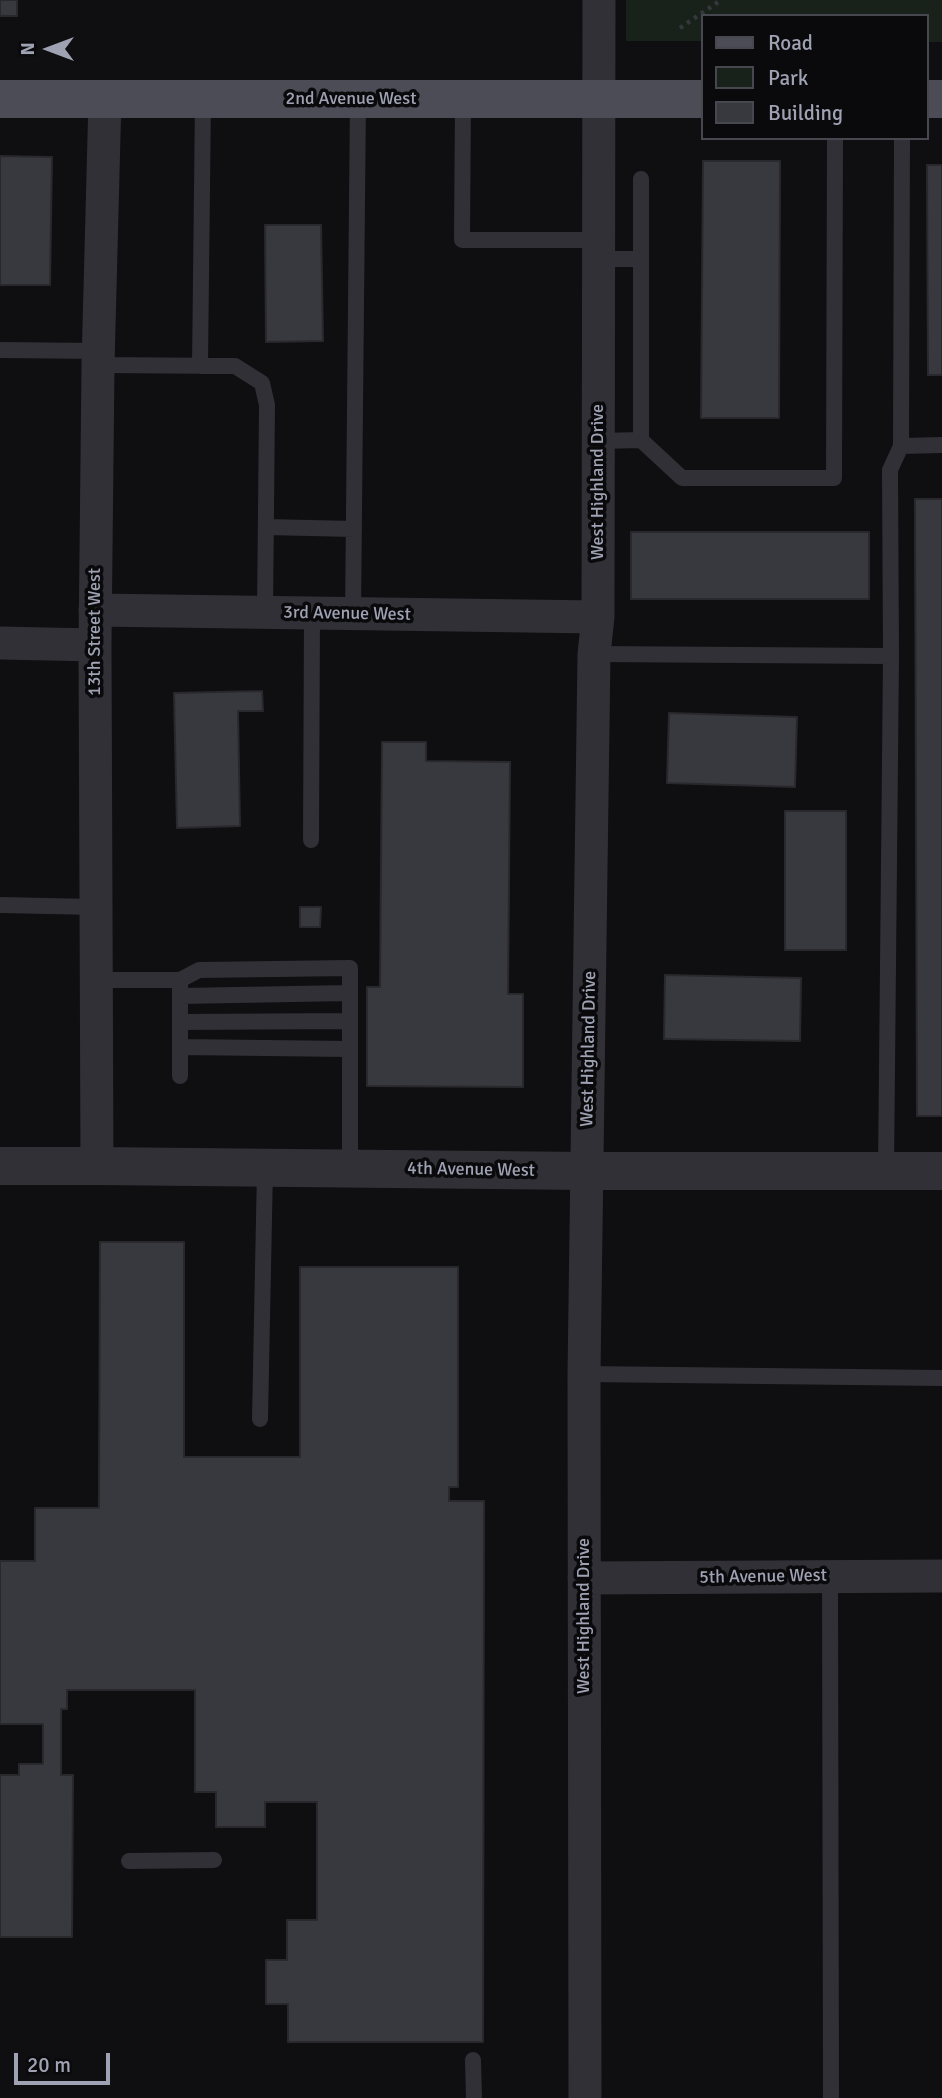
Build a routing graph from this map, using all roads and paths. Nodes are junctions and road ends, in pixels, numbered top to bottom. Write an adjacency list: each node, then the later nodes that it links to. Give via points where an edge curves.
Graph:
1 (599, 0): 9 (street, West Highland Drive)
2 (721, 0): 3 (path)
3 (680, 28)
4 (105, 98): 5 (main road, 2nd Avenue West); 6 (main road, 2nd Avenue West); 17 (street, 13th Street West)
5 (0, 99)
6 (202, 99): 7 (main road, 2nd Avenue West); 18 (lane)
7 (358, 99): 8 (main road, 2nd Avenue West); 24 (lane)
8 (463, 99): 9 (main road, 2nd Avenue West); 14 (lane, via 462,240)
9 (599, 99): 10 (main road, 2nd Avenue West); 14 (street, West Highland Drive)
10 (701, 99)
11 (835, 140): 19 (lane, via 834,478 682,478)
12 (902, 140): 22 (lane)
13 (641, 179): 15 (lane)
14 (598, 249): 15 (lane); 20 (street, West Highland Drive)
15 (641, 259): 19 (lane)
16 (0, 351): 17 (lane)
17 (98, 358): 18 (lane); 25 (street, 13th Street West)
18 (200, 366): 23 (lane, via 235,366 262,383 267,405)
19 (641, 440): 20 (lane)
20 (598, 441): 29 (street, West Highland Drive)
21 (942, 445): 22 (lane)
22 (901, 446): 33 (lane, via 890,470)
23 (266, 527): 24 (lane); 26 (lane)
24 (354, 529): 28 (lane)
25 (95, 610): 26 (street, 3rd Avenue West); 31 (street, 13th Street West)
26 (265, 612): 27 (street, 3rd Avenue West)
27 (312, 613): 28 (street, 3rd Avenue West); 34 (lane)
28 (353, 614): 29 (street, 3rd Avenue West)
29 (598, 617): 32 (street, West Highland Drive)
30 (0, 643): 31 (street)
31 (95, 645): 36 (street, 13th Street West)
32 (594, 654): 33 (lane); 49 (street, West Highland Drive)
33 (891, 656): 50 (lane)
34 (311, 839)
35 (0, 905): 36 (lane)
36 (95, 907): 37 (street, 13th Street West)
37 (96, 980): 38 (lane); 46 (street, 13th Street West)
38 (180, 988): 39 (lane); 39 (lane, via 199,970 350,968); 41 (lane)
39 (350, 993): 40 (lane)
40 (350, 1021): 41 (lane); 43 (lane)
41 (180, 1022): 42 (lane)
42 (180, 1047): 43 (lane); 44 (lane)
43 (349, 1049): 48 (lane)
44 (180, 1076)
45 (0, 1166): 46 (street, 4th Avenue West)
46 (97, 1166): 47 (street, 4th Avenue West)
47 (265, 1168): 48 (street, 4th Avenue West); 54 (lane)
48 (350, 1168): 49 (street, 4th Avenue West)
49 (587, 1171): 50 (street, 4th Avenue West); 52 (street, West Highland Drive)
50 (886, 1171): 51 (street, 4th Avenue West)
51 (942, 1171)
52 (584, 1374): 53 (lane); 57 (street, West Highland Drive)
53 (942, 1378)
54 (260, 1419)
55 (830, 1576): 56 (street, 5th Avenue West); 57 (street, 5th Avenue West); 63 (lane)
56 (942, 1576)
57 (584, 1578): 62 (street, West Highland Drive)
58 (214, 1860): 59 (lane)
59 (129, 1861)
60 (473, 2060): 61 (lane)
61 (474, 2098)
62 (585, 2098)
63 (831, 2098)

